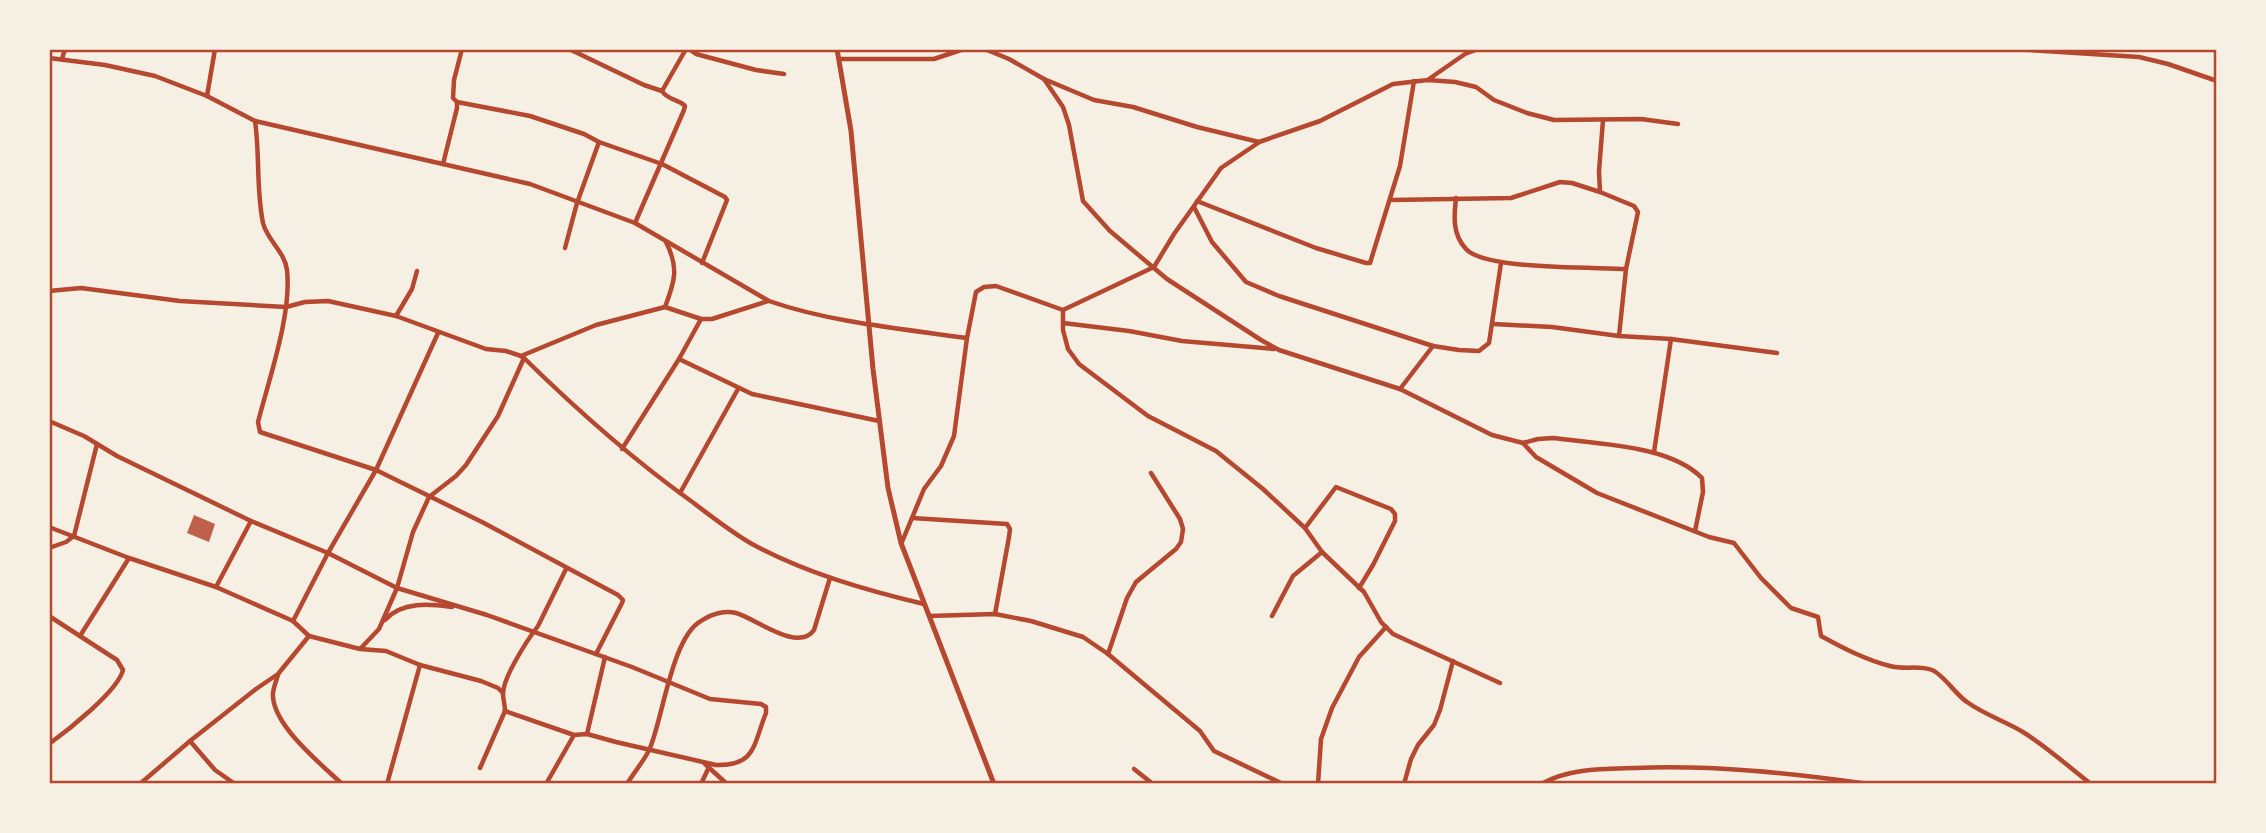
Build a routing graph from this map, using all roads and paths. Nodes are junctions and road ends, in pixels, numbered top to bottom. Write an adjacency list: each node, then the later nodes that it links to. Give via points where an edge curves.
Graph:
1 (65, 49): 12 (street)
2 (215, 49): 20 (street)
3 (462, 49): 21 (street, via 454,80)
4 (569, 49): 19 (street)
5 (687, 49): 14 (street); 19 (street)
6 (837, 49): 13 (street)
7 (964, 49): 13 (street, via 934,59)
8 (974, 49): 15 (street, via 1009,59)
9 (1478, 49): 16 (street)
10 (2015, 49): 18 (street, via 2139,57)
11 (49, 58): 12 (street)
12 (62, 59): 20 (street, via 142,72)
13 (839, 59): 51 (street, via 851,131)
14 (785, 74)
15 (1044, 79): 26 (street, via 1094,100); 40 (street, via 1066,116 1083,201 1110,231)
16 (1428, 80): 17 (street); 22 (street, via 1476,87 1494,100 1554,120)
17 (1414, 81): 26 (street, via 1393,84 1320,121); 31 (street)
18 (2217, 81)
19 (662, 91): 28 (street, via 685,106)
20 (207, 96): 23 (street)
21 (457, 103): 25 (street, via 537,118); 27 (street)
22 (1603, 120): 24 (street); 29 (street)
23 (255, 121): 27 (street); 45 (street, via 258,194 263,222 285,262)
24 (1678, 124)
25 (598, 142): 28 (street); 33 (street)
26 (1259, 142): 32 (street, via 1221,168)
27 (443, 164): 33 (street, via 530,184)
28 (662, 164): 35 (street); 38 (street, via 727,200)
29 (1600, 192): 30 (street, via 1560,182 1511,198); 41 (street, via 1637,210)
30 (1456, 198): 31 (street); 39 (street, via 1453,222 1465,249 1475,257)
31 (1391, 200): 32 (street, via 1372,260 1366,263)
32 (1197, 201): 34 (street)
33 (577, 203): 35 (street); 37 (street)
34 (1194, 207): 40 (street); 57 (street, via 1212,242 1246,282)
35 (635, 223): 36 (street)
36 (666, 241): 38 (street); 46 (street, via 675,279)
37 (565, 248)
38 (702, 263): 44 (street)
39 (1501, 263): 41 (street); 52 (street)
40 (1154, 267): 47 (street); 58 (street, via 1199,301)
41 (1626, 269): 54 (street)
42 (417, 271): 48 (street)
43 (49, 291): 45 (street, via 80,288 180,301)
44 (769, 301): 49 (street); 51 (street)
45 (286, 307): 48 (street, via 328,301); 70 (street, via 258,422 260,432)
46 (665, 307): 49 (street); 60 (street, via 596,325)
47 (1063, 310): 50 (street); 55 (street, via 984,286 976,292)
48 (396, 316): 53 (street)
49 (701, 319): 61 (street)
50 (1063, 323): 58 (street, via 1182,341); 77 (street, via 1068,349 1079,365 1148,416 1216,451)
51 (869, 324): 55 (street); 65 (street)
52 (1493, 324): 54 (street); 57 (street, via 1489,343 1479,351)
53 (438, 333): 60 (street); 70 (street)
54 (1619, 336): 56 (street)
55 (967, 338): 74 (street, via 954,436)
56 (1671, 339): 59 (street); 69 (street)
57 (1433, 346): 63 (street)
58 (1279, 349): 63 (street)
59 (1777, 353)
60 (523, 357): 68 (street); 73 (street, via 498,416 466,465)
61 (679, 359): 62 (street); 68 (street)
62 (738, 389): 65 (street); 72 (street)
63 (1400, 389): 66 (street, via 1492,435)
64 (49, 421): 67 (street)
65 (879, 421): 80 (street)
66 (1523, 443): 69 (street, via 1553,438); 78 (street, via 1536,457 1597,493)
67 (97, 444): 75 (street); 79 (street)
68 (622, 449): 72 (street)
69 (1654, 452): 78 (street, via 1672,457 1702,478)
70 (376, 470): 73 (street); 83 (street)
71 (1151, 473): 104 (street, via 1180,519 1181,542 1136,582)
72 (680, 493): 86 (street, via 754,545)
73 (429, 497): 85 (street); 88 (street)
74 (912, 518): 80 (street); 91 (street, via 1007,524 1009,537)
75 (251, 521): 83 (street); 87 (street)
76 (49, 527): 79 (street)
77 (1305, 528): 82 (street); 89 (street, via 1336,487 1391,509 1395,521)
78 (1695, 531): 139 (street, via 1734,543 1791,608 1818,617 1821,636 1890,666 1934,671 1964,701 2027,734)
79 (74, 536): 81 (street); 84 (street)
80 (901, 543): 90 (street)
81 (49, 548)
82 (1322, 552): 89 (street); 95 (street, via 1293,576)
83 (328, 553): 88 (street); 96 (street)
84 (129, 558): 87 (street); 100 (street)
85 (566, 569): 99 (street); 103 (street, via 622,600)
86 (830, 578): 90 (street); 109 (street, via 810,636 773,631 735,613 711,615 689,630)
87 (216, 587): 96 (street)
88 (397, 588): 92 (street); 98 (street)
89 (1359, 588): 97 (street)
90 (924, 604): 94 (street)
91 (995, 614): 94 (street); 104 (street, via 1083,637)
92 (487, 615): 98 (street, via 438,605 407,606 392,612); 99 (street)
93 (49, 616): 100 (street)
94 (929, 616): 132 (street)
95 (1272, 616)
96 (293, 621): 101 (street)
97 (1386, 626): 106 (street); 135 (street, via 1359,657 1332,709 1321,740)
98 (379, 629): 102 (street)
99 (533, 633): 103 (street); 111 (street)
100 (80, 636): 116 (street, via 117,660 122,676)
101 (309, 636): 102 (street); 108 (street)
102 (360, 649): 107 (street, via 386,651)
103 (596, 654): 105 (street)
104 (1108, 654): 134 (street, via 1200,731 1214,751)
105 (605, 657): 109 (street); 113 (street)
106 (1453, 661): 110 (street); 136 (street, via 1440,710 1411,759)
107 (420, 665): 111 (street, via 481,681); 127 (street)
108 (278, 674): 115 (street); 126 (street, via 272,695 282,721)
109 (669, 681): 117 (street); 118 (street, via 710,699 766,707 743,762)
110 (1500, 682)
111 (503, 693): 112 (street)
112 (505, 711): 114 (street); 120 (street)
113 (587, 734): 114 (street); 117 (street)
114 (574, 735): 128 (street)
115 (190, 741): 122 (street); 123 (street)
116 (49, 744)
117 (649, 749): 118 (street); 129 (street)
118 (702, 762): 119 (street)
119 (709, 767): 130 (street); 131 (street)
120 (480, 768)
121 (1134, 769): 133 (street)
122 (226, 779): 124 (street); 125 (street)
123 (141, 783)
124 (222, 784)
125 (235, 784)
126 (342, 784)
127 (387, 784)
128 (546, 784)
129 (627, 784)
130 (701, 784)
131 (727, 784)
132 (994, 784)
133 (1153, 784)
134 (1283, 784)
135 (1318, 784)
136 (1404, 784)
137 (1541, 784): 138 (street, via 1587,769 1679,766)
138 (1869, 784)
139 (2091, 784)

